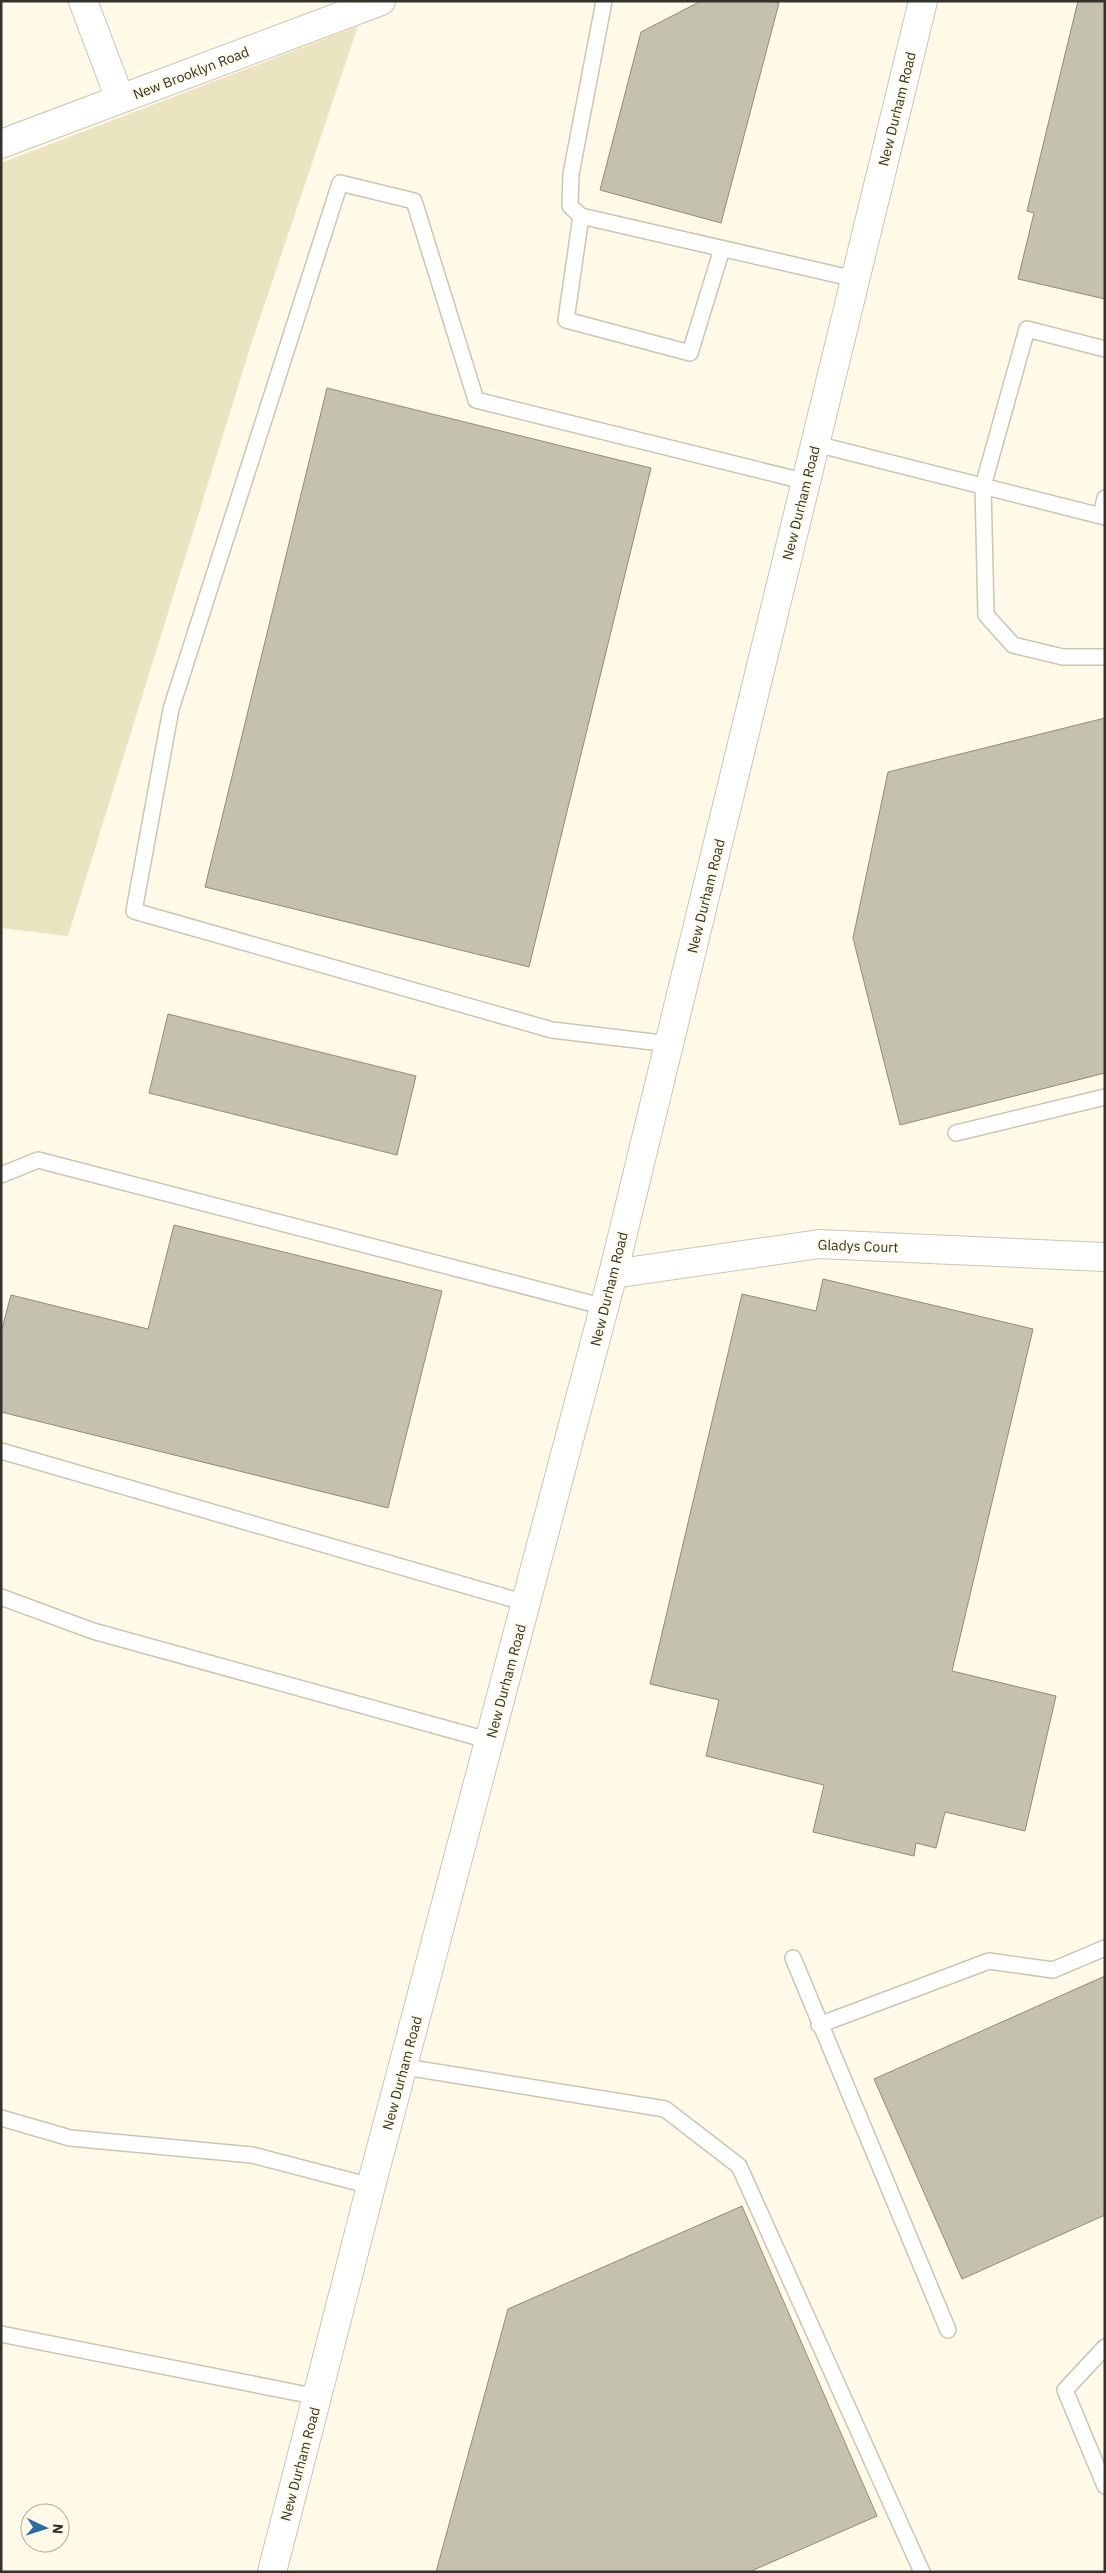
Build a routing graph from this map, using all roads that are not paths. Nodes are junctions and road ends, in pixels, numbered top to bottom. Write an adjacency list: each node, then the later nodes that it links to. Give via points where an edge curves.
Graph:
1 (83, 1): 5 (main road)
2 (381, 1): 5 (main road, New Brooklyn Road)
3 (604, 1): 7 (lane, via 571,174 570,206)
4 (924, 1): 9 (main road, New Durham Road)
5 (120, 99): 6 (main road, New Brooklyn Road)
6 (1, 144)
7 (581, 216): 8 (lane); 8 (lane, via 566,320 690,353)
8 (722, 249): 9 (lane)
9 (855, 280): 11 (main road, New Durham Road)
10 (1105, 349): 13 (lane, via 1027,330)
11 (816, 444): 12 (main road, New Durham Road); 13 (lane)
12 (807, 482): 17 (main road, New Durham Road); 17 (lane, via 476,400 414,201 340,183 171,709 134,911 552,1030)
13 (983, 486): 15 (lane); 16 (lane, via 986,616 1013,645 1063,658)
14 (1105, 498): 15 (lane)
15 (1103, 516)
16 (1105, 657)
17 (670, 1044): 22 (main road, New Durham Road)
18 (1105, 1097): 19 (lane)
19 (956, 1133)
20 (1, 1175): 23 (lane, via 38,1160)
21 (1105, 1257): 22 (main road, Gladys Court, via 819,1244)
22 (613, 1274): 23 (main road, New Durham Road)
23 (605, 1307): 26 (main road, New Durham Road)
24 (1, 1451): 26 (lane)
25 (1, 1597): 27 (lane, via 93,1631)
26 (526, 1603): 27 (main road, New Durham Road)
27 (491, 1741): 31 (main road, New Durham Road)
28 (1105, 1948): 30 (lane, via 1053,1970 989,1961)
29 (793, 1958): 30 (lane)
30 (819, 2025): 34 (lane)
31 (405, 2067): 33 (main road, New Durham Road); 40 (lane, via 665,2109 739,2166)
32 (1, 2118): 33 (lane, via 70,2138 252,2155)
33 (371, 2186): 37 (main road, New Durham Road)
34 (948, 2330)
35 (1, 2334): 37 (lane)
36 (1105, 2346): 38 (lane, via 1065,2390)
37 (318, 2397): 39 (main road, New Durham Road)
38 (1105, 2486)
39 (272, 2572)
40 (922, 2572)

